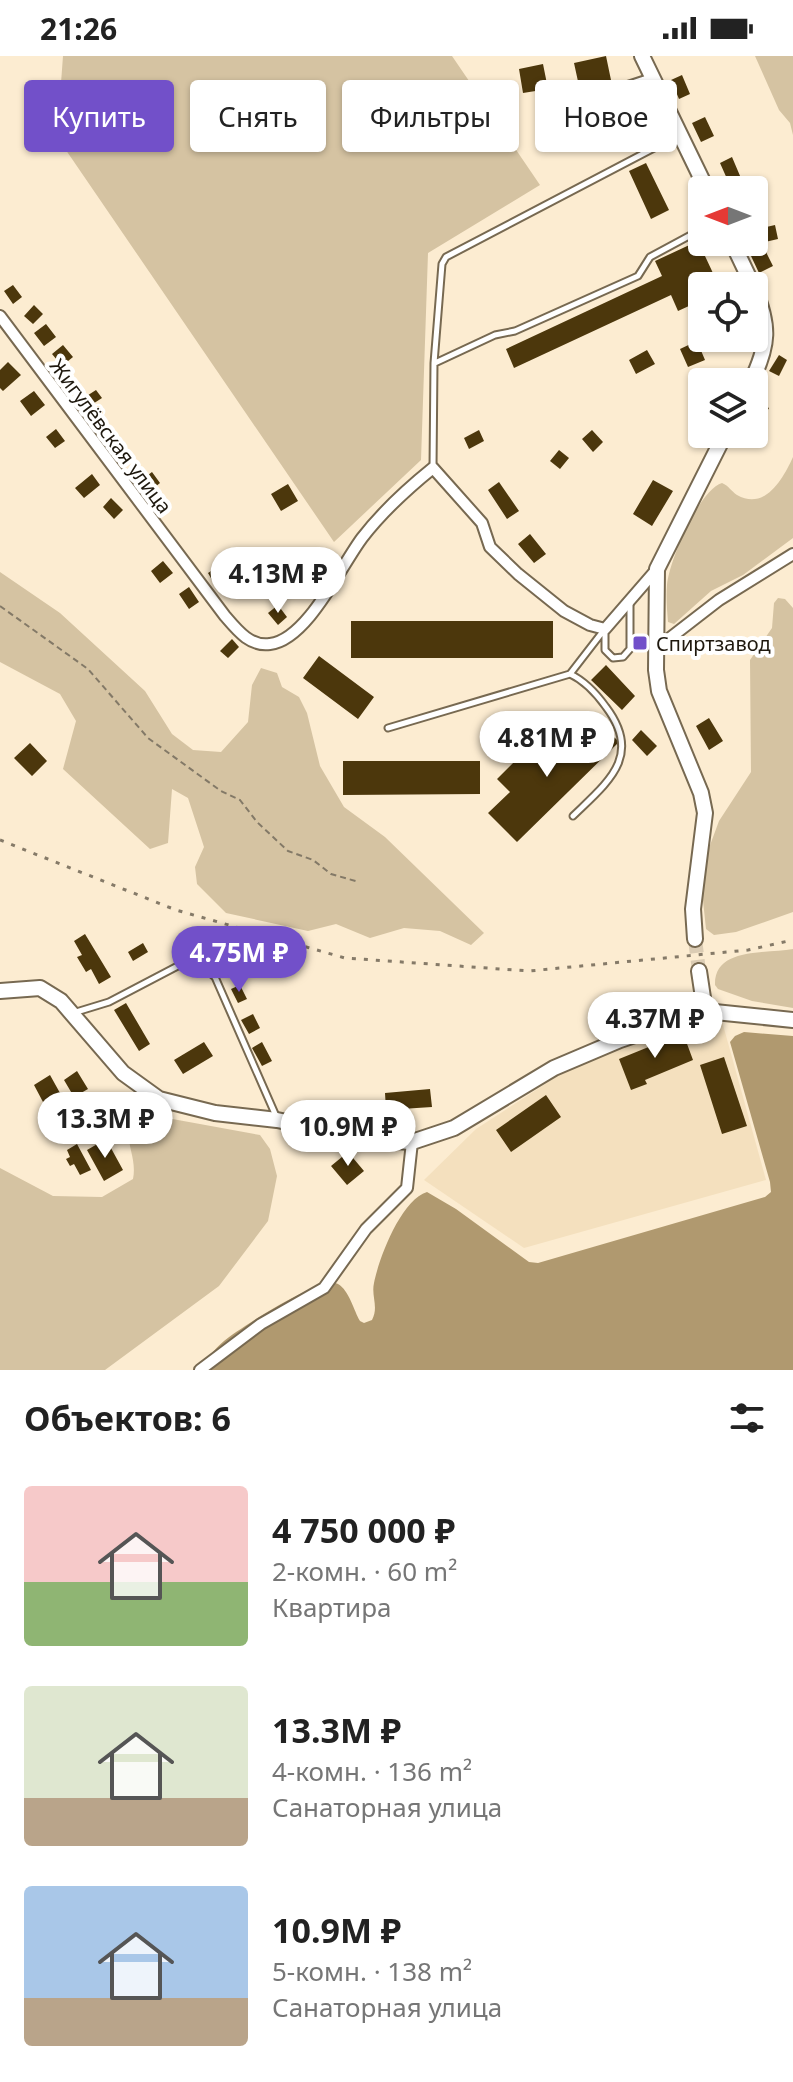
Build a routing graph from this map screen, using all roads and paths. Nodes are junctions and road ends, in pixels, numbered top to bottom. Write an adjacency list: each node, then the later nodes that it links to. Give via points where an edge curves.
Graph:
1 (642, 56): 2 (street)
2 (651, 77): 3 (lane); 4 (street)
3 (642, 80)
4 (682, 134): 5 (street); 8 (lane, via 446,257)
5 (701, 176)
6 (688, 237): 8 (lane, via 650,257 638,276)
7 (0, 316): 10 (street, Жигулёвская улица, via 225,616 241,635 258,644 289,638 363,537)
8 (434, 363): 10 (lane)
9 (718, 448): 12 (street)
10 (433, 468): 15 (street, via 482,523 490,547 518,574 564,611)
11 (793, 554): 16 (street, via 719,600)
12 (657, 569): 13 (street); 16 (street)
13 (630, 602): 15 (street); 15 (lane, via 630,649 623,657 613,658 605,650)
14 (0, 606): 20 (path, via 88,669 148,738 240,800 288,851)
15 (605, 629): 17 (lane)
16 (657, 648): 21 (street, via 659,691 705,813 693,909)
17 (570, 674): 18 (lane); 19 (lane, via 582,679 605,706 620,727 623,746 615,775)
18 (388, 728)
19 (573, 816)
20 (359, 882)
21 (695, 939)
22 (699, 971): 24 (street)
23 (0, 991): 25 (street, via 40,988)
24 (705, 1011): 26 (street); 28 (street, via 554,1068 454,1128)
25 (72, 1013): 27 (street, via 123,1073 159,1099); 27 (lane, via 109,1002 193,958 215,977)
26 (793, 1020)
27 (277, 1120): 28 (street)
28 (412, 1142): 29 (street, via 407,1188 366,1229 324,1288 261,1324)
29 (200, 1370)

